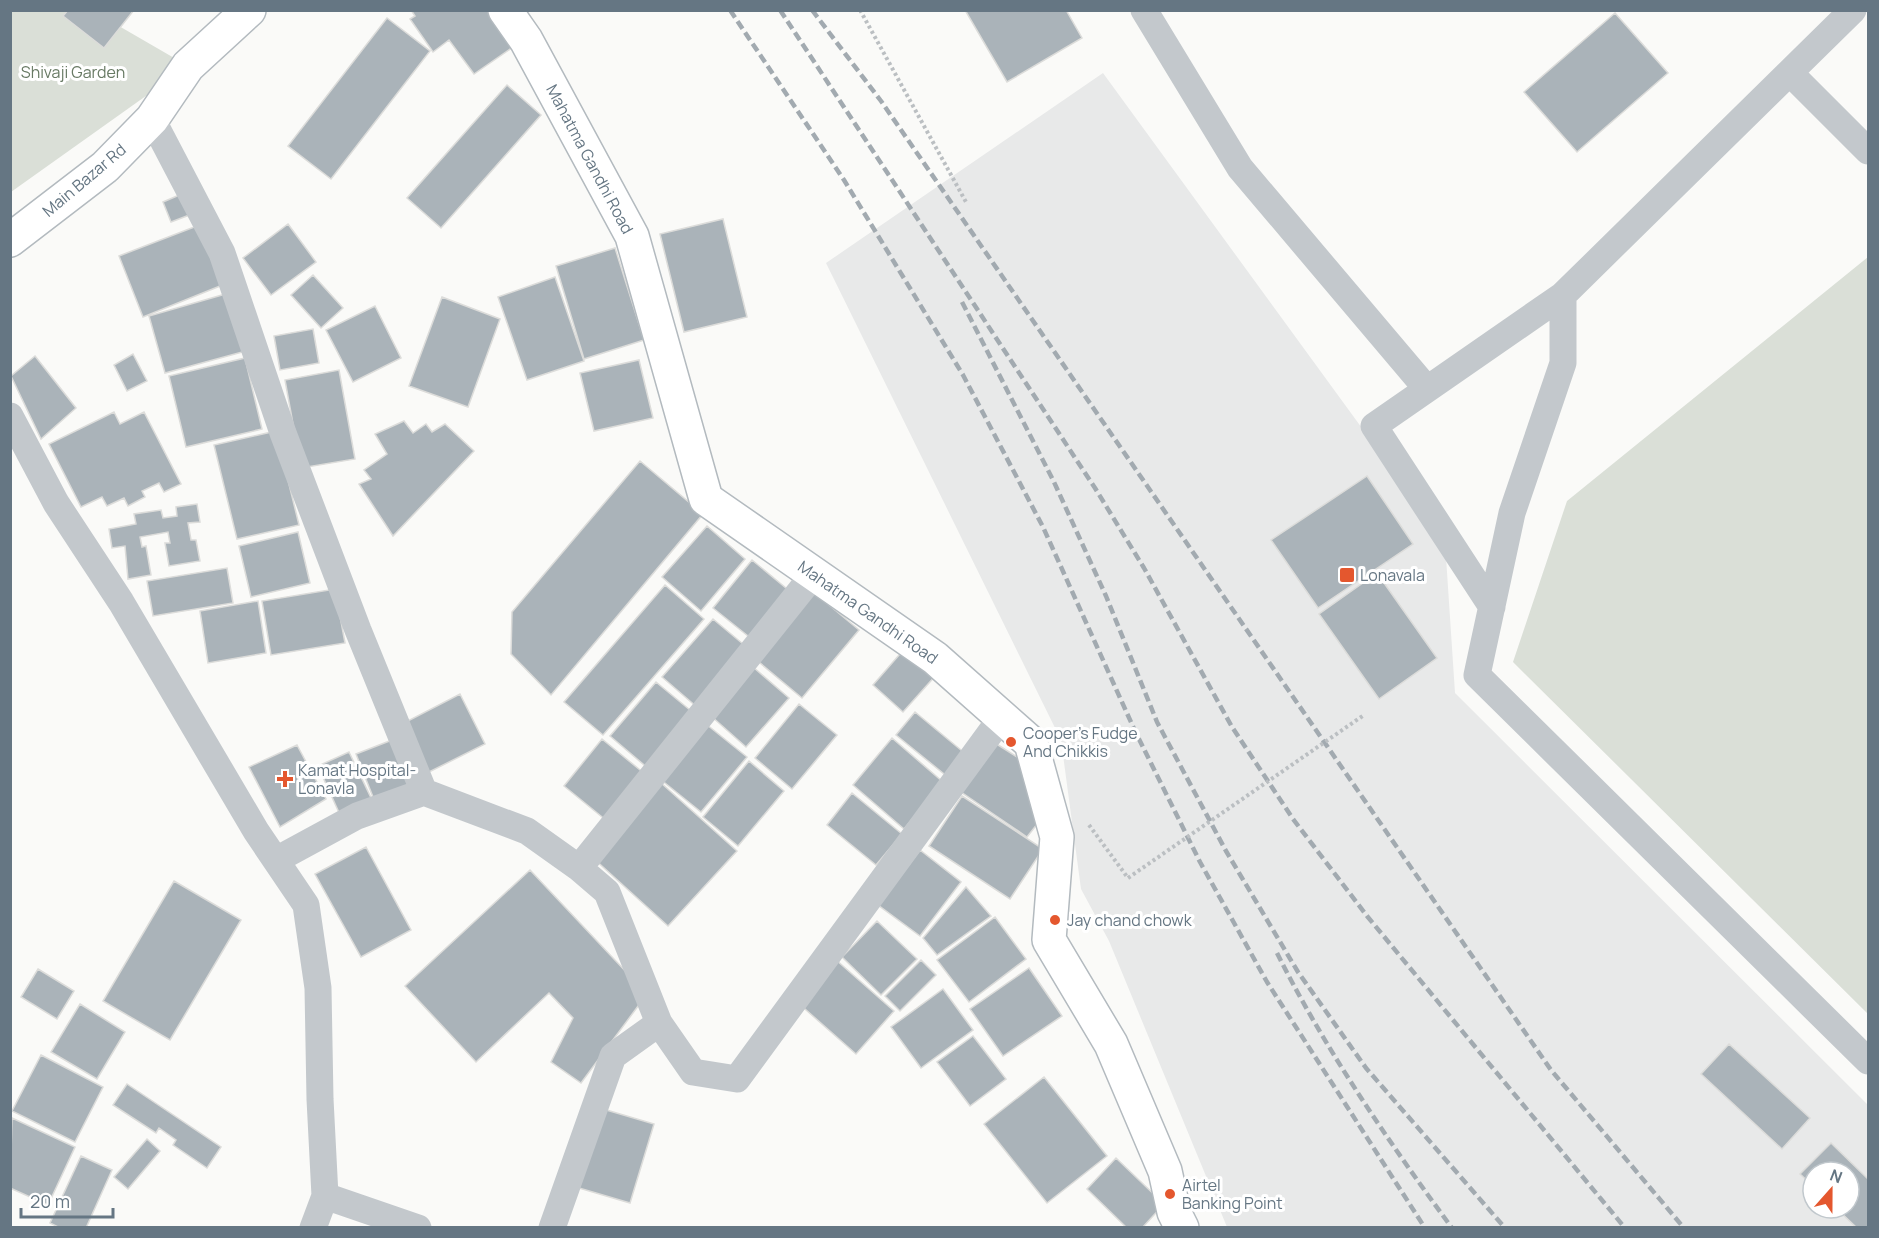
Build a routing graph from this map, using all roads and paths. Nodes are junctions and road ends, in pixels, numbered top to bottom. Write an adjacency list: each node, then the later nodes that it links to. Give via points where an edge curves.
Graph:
1 (249, 10): 7 (main road, Main Bazar Rd, via 188,66)
2 (505, 10): 14 (main road, Mahatma Gandhi Road, via 526,40 632,236 706,499)
3 (860, 10): 9 (path)
4 (1144, 10): 12 (street, via 1240,168)
5 (1853, 10): 6 (street)
6 (1791, 74): 8 (street); 11 (street)
7 (152, 119): 10 (main road, Main Bazar Rd, via 105,167); 18 (street, via 222,253 287,444)
8 (1869, 152)
9 (966, 202)
10 (10, 240)
11 (1563, 295): 12 (street); 15 (street, via 1563,363 1512,513)
12 (1427, 389): 15 (street, via 1374,426)
13 (10, 416): 20 (street, via 56,503 121,602 194,730)
14 (814, 574): 17 (main road, Mahatma Gandhi Road, via 935,657); 21 (street)
15 (1492, 607): 23 (street, via 1477,675)
16 (1364, 716): 19 (path, bridge, via 1128,878)
17 (1002, 717): 22 (street, via 737,1079 693,1072); 25 (main road, Mahatma Gandhi Road, via 1030,743 1057,837 1049,940 1111,1044 1165,1171)
18 (424, 792): 20 (street, via 357,816); 21 (street, via 527,831)
19 (1086, 822)
20 (276, 860): 24 (street, via 306,905 318,988)
21 (579, 868): 22 (street, via 607,892)
22 (659, 1023): 28 (street, via 613,1056)
23 (1869, 1061)
24 (325, 1196): 26 (street); 27 (street)
25 (1174, 1222)
26 (313, 1227)
27 (418, 1227)
28 (552, 1227)

